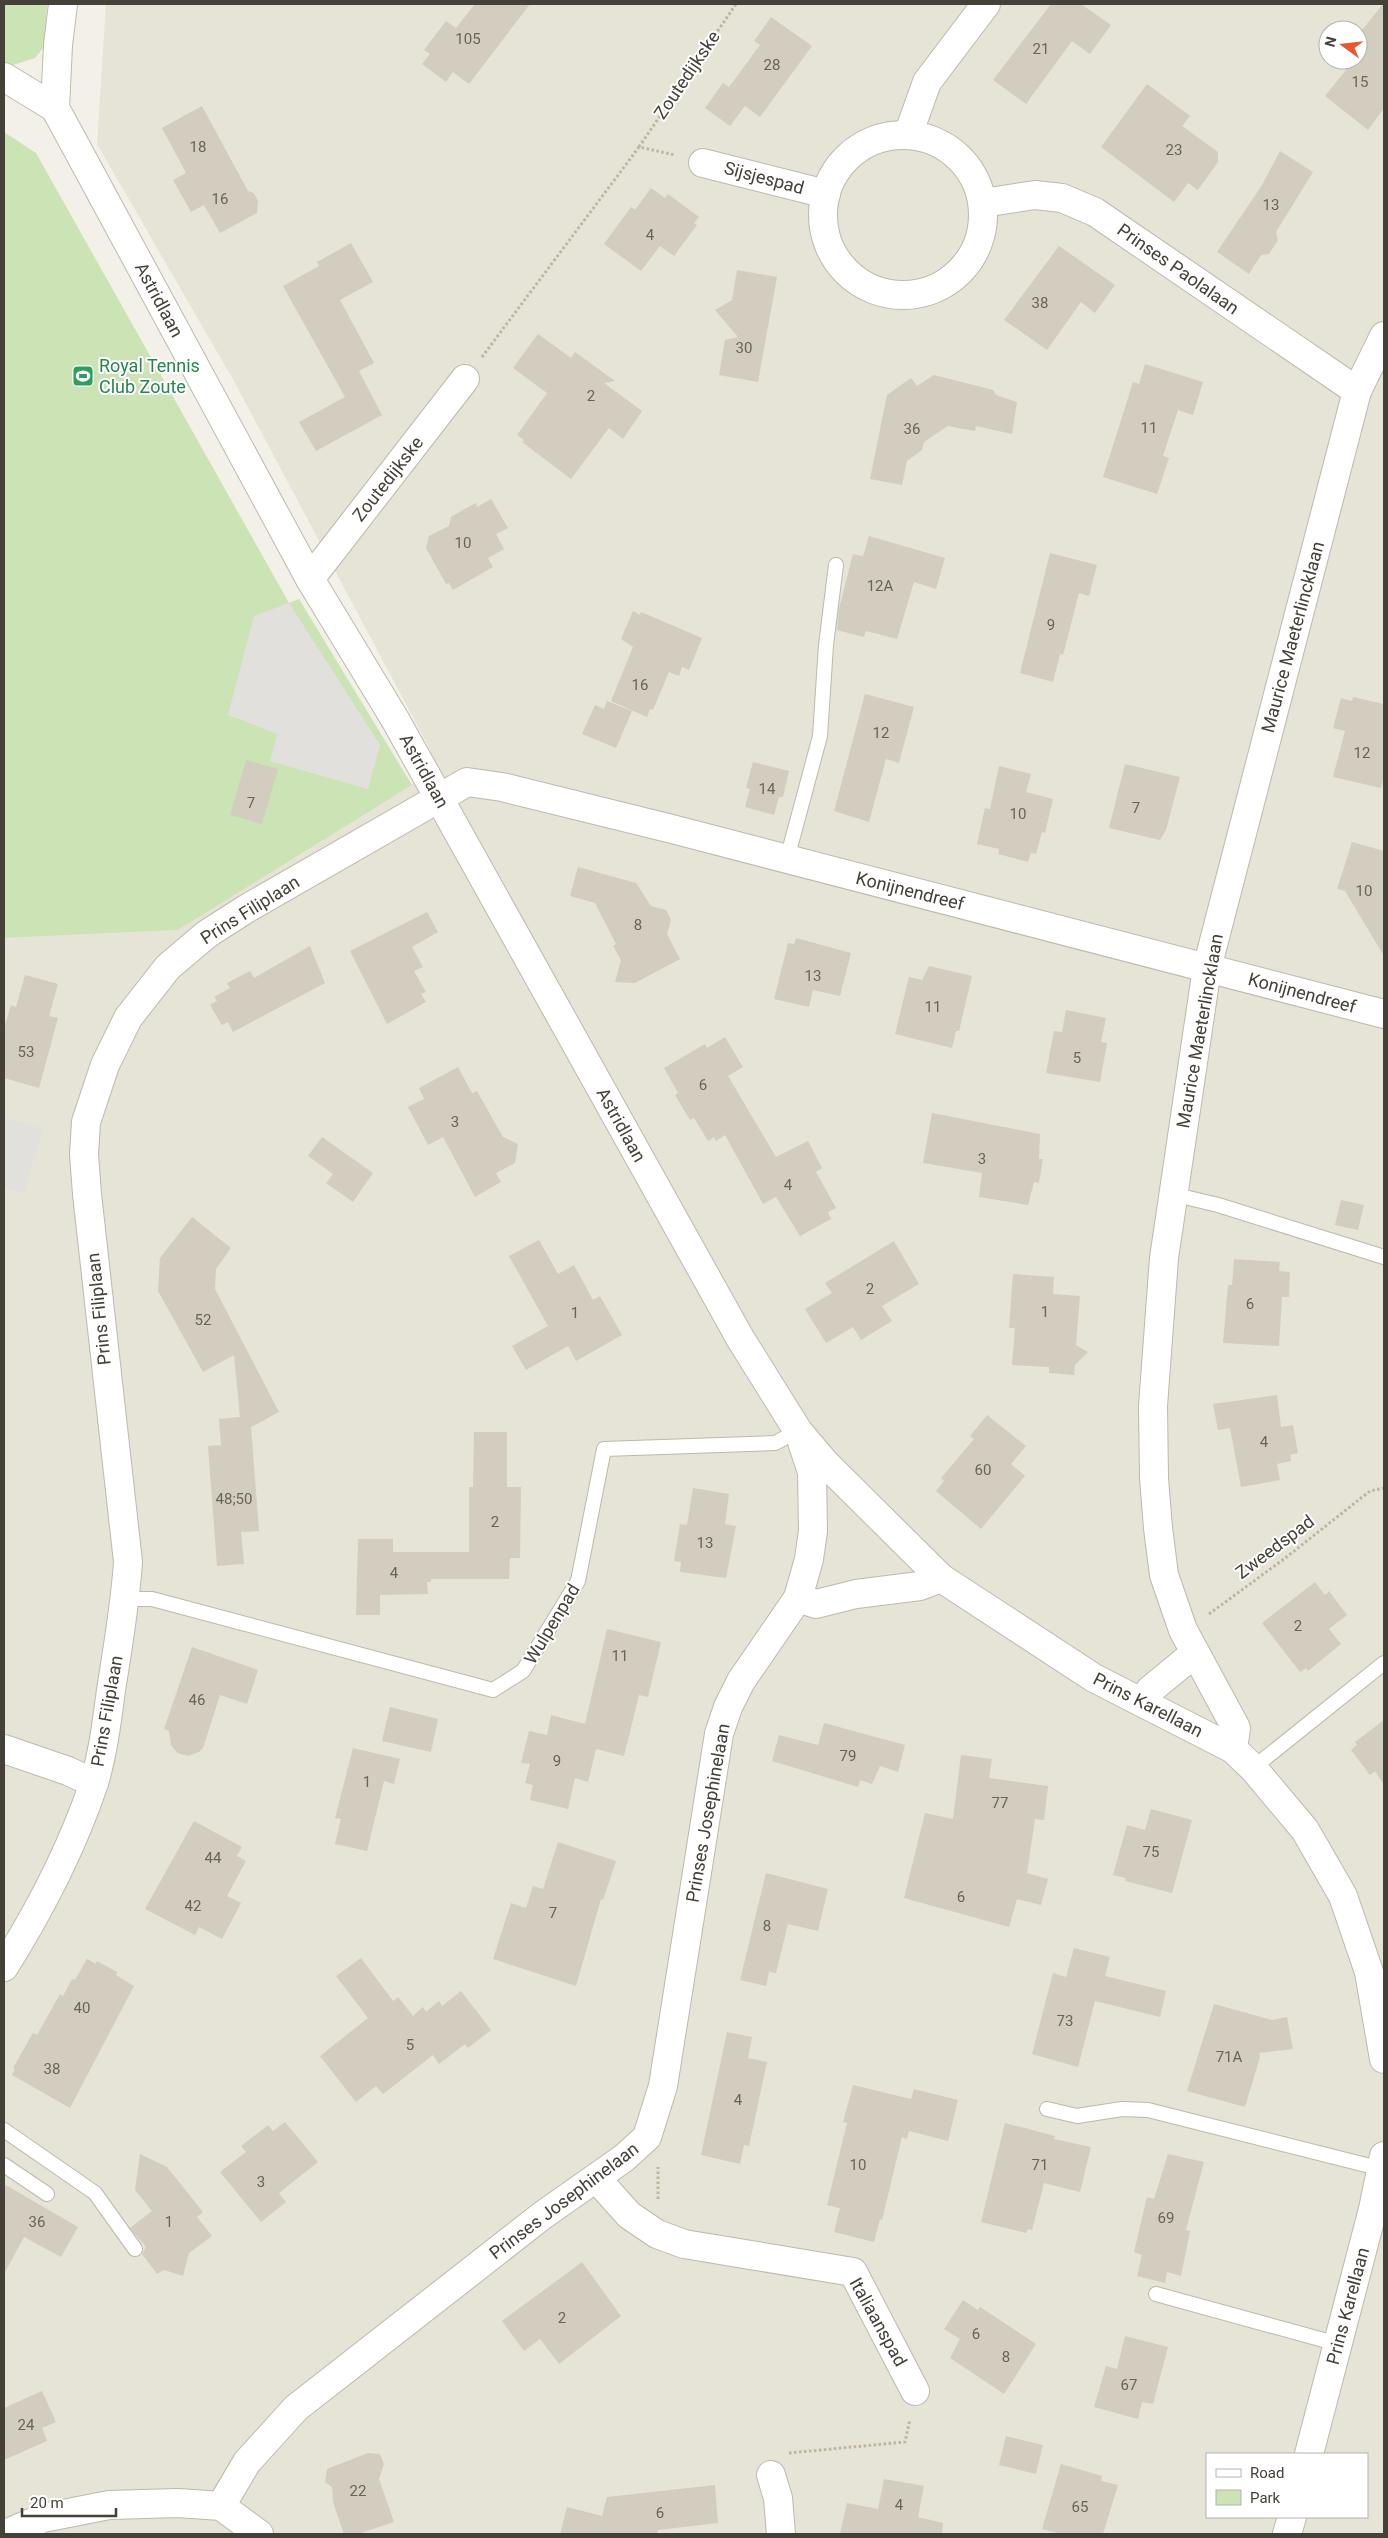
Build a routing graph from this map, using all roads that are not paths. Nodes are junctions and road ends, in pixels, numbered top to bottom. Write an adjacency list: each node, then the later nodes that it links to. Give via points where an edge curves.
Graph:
1 (64, 4): 4 (street)
2 (986, 4): 5 (street, via 928,82)
3 (4, 77): 4 (street)
4 (55, 108): 13 (street, Astridlaan)
5 (908, 135): 7 (street, via 881,138 856,150 838,169); 8 (street, via 935,141 958,156 974,177)
6 (703, 162): 7 (street, Sijsjespad)
7 (826, 194): 8 (street, via 824,220 829,245 843,267 862,284 886,293 912,295 937,288 958,274 974,253 982,228)
8 (983, 203): 11 (street, Prinses Paolalaan, via 1035,195 1062,198 1095,212)
9 (1384, 336): 11 (street, Maurice Maeterlincklaan)
10 (465, 379): 13 (street, Zoutedijkske)
11 (1357, 391): 16 (street, Maurice Maeterlincklaan)
12 (836, 565): 15 (lane, via 826,645 820,736)
13 (310, 579): 14 (street, Astridlaan, via 396,721)
14 (438, 798): 15 (street, Konijnendreef, via 467,782 502,786); 20 (street, Astridlaan, via 740,1338); 23 (street, Prins Filiplaan, via 206,934 168,967 128,1018 105,1065 86,1122 84,1154 128,1562)
15 (787, 859): 16 (street, Konijnendreef)
16 (1207, 968): 17 (street, Konijnendreef); 18 (street, Maurice Maeterlincklaan)
17 (1384, 1014)
18 (1172, 1194): 19 (lane, via 1218,1205); 24 (street, Maurice Maeterlincklaan, via 1164,1258 1154,1406 1154,1478 1164,1575)
19 (1384, 1257)
20 (798, 1431): 21 (street, Prins Karellaan); 22 (street, Prinses Josephinelaan, via 812,1472 813,1531); 23 (lane, Wulpenpad, via 775,1442 604,1449 578,1581 523,1671 493,1690 152,1599)
21 (941, 1578): 22 (street, via 920,1586 856,1594 816,1604); 26 (street, Prins Karellaan, via 1094,1678)
22 (798, 1598): 37 (street, Prinses Josephinelaan, via 741,1681 719,1734 662,2086 647,2137)
23 (125, 1599): 30 (street, Prins Filiplaan, via 103,1748)
24 (1189, 1641): 26 (street); 28 (street, Maurice Maeterlincklaan, via 1236,1728)
25 (1384, 1663): 29 (lane)
26 (1143, 1702): 28 (street, Prins Karellaan)
27 (4, 1749): 30 (street, via 68,1770)
28 (1234, 1749): 29 (street, Prins Karellaan)
29 (1253, 1768): 32 (street, Prins Karellaan, via 1305,1830 1343,1896 1368,1972)
30 (94, 1783): 31 (street, Prins Filiplaan, via 50,1886)
31 (4, 1967)
32 (1384, 2059)
33 (1047, 2109): 35 (lane, via 1077,2116 1122,2109 1148,2110)
34 (4, 2130): 39 (lane, via 95,2193)
35 (1383, 2163): 41 (street, Prins Karellaan)
36 (4, 2165): 38 (lane)
37 (596, 2178): 42 (street, Italiaanspad, via 629,2214 657,2234 684,2244 853,2272); 45 (street, Prinses Josephinelaan, via 543,2215 296,2408 246,2462)
38 (47, 2194)
39 (135, 2249)
40 (1156, 2294): 41 (lane)
41 (1338, 2344): 43 (street, Prins Karellaan)
42 (915, 2390)
43 (1309, 2453)
44 (771, 2475): 49 (street, via 778,2498)
45 (221, 2506): 47 (street, via 178,2503 109,2505 43,2518); 48 (street)
46 (1292, 2518): 50 (street)
47 (5, 2534)
48 (259, 2534)
49 (781, 2534)
50 (1287, 2534)

